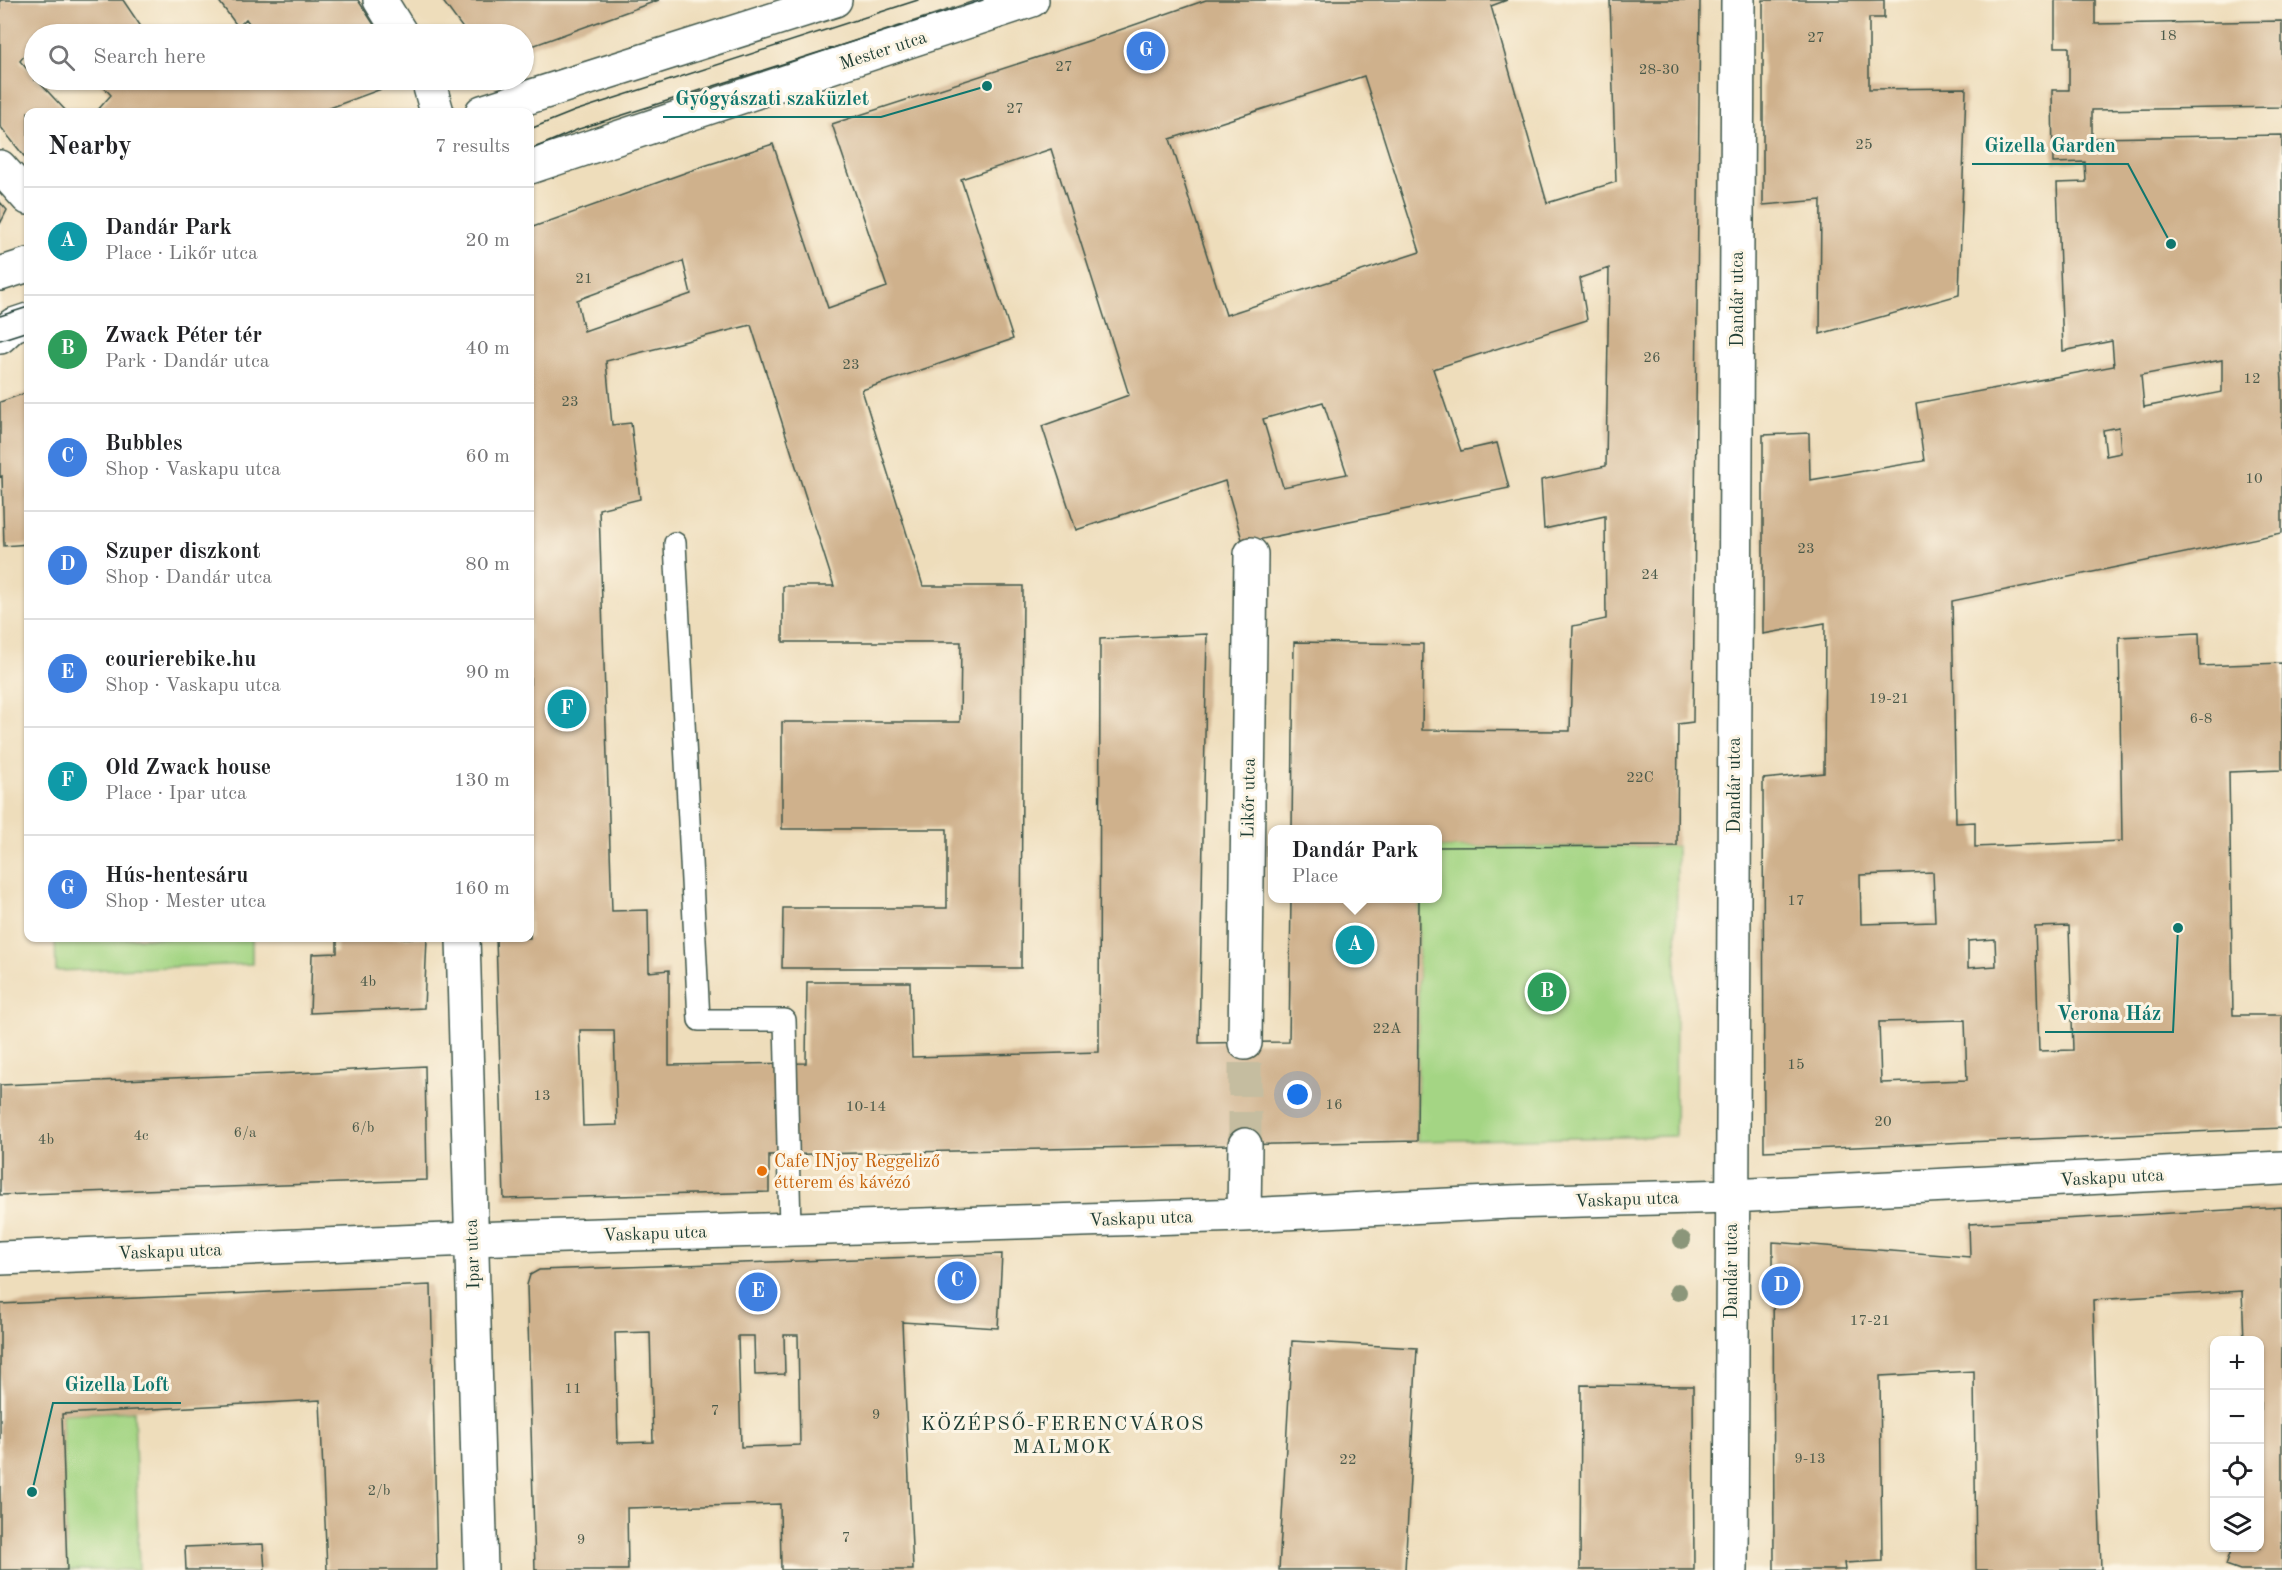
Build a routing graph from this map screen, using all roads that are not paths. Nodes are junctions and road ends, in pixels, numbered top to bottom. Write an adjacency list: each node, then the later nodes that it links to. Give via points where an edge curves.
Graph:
1 (380, 0): 5 (street)
2 (835, 0): 8 (street)
3 (1032, 0): 9 (street, Mester utca)
4 (1738, 0): 20 (street, Dandár utca)
5 (395, 24)
6 (431, 90): 7 (street)
7 (436, 108)
8 (495, 108)
9 (534, 166)
10 (0, 167): 11 (street)
11 (24, 194)
12 (24, 266): 13 (street)
13 (0, 274)
14 (675, 543): 22 (lane, via 699,1020 785,1020)
15 (1251, 554): 17 (street, Likőr utca)
16 (463, 942): 23 (street, Ipar utca)
17 (1245, 1043)
18 (1245, 1145): 21 (street)
19 (2282, 1168): 20 (street, Vaskapu utca)
20 (1731, 1196): 21 (street, Vaskapu utca); 26 (street, Dandár utca)
21 (1244, 1215): 22 (street, Vaskapu utca)
22 (790, 1228): 23 (street, Vaskapu utca)
23 (472, 1239): 24 (street, Vaskapu utca); 25 (street, Ipar utca)
24 (0, 1258)
25 (481, 1570)
26 (1731, 1570)

